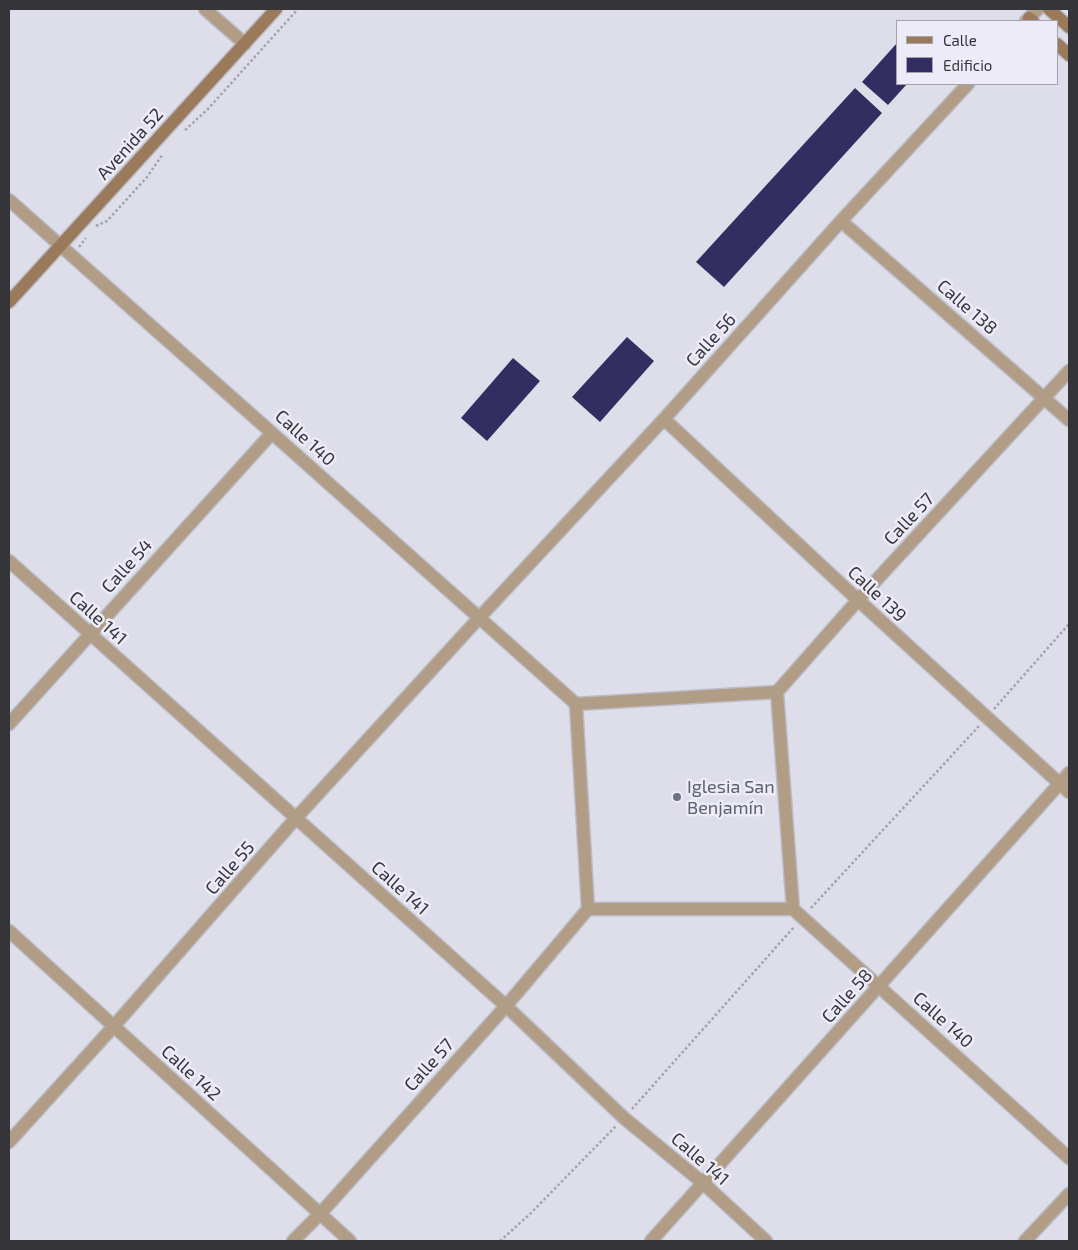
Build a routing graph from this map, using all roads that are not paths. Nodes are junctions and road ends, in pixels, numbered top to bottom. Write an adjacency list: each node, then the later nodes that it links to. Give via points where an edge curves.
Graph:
1 (205, 9): 5 (street)
2 (276, 9): 5 (main road, Avenida 52)
3 (1049, 9): 4 (main road)
4 (1069, 27)
5 (245, 44): 11 (main road, Avenida 52)
6 (1058, 45): 7 (main road)
7 (1069, 55)
8 (967, 85): 10 (street, Calle 56)
9 (9, 200): 11 (street, Calle 140)
10 (841, 221): 14 (street, Calle 138); 15 (street, Calle 56)
11 (61, 246): 12 (main road, Avenida 52); 17 (street, Calle 140)
12 (9, 302)
13 (1069, 371): 14 (street, Calle 57)
14 (1045, 398): 16 (street, Calle 138); 19 (street, Calle 57)
15 (664, 419): 19 (street, Calle 139); 20 (street, Calle 56)
16 (1069, 420)
17 (272, 433): 20 (street, Calle 140); 21 (street, Calle 54)
18 (9, 561): 21 (street, Calle 141)
19 (858, 600): 22 (street, Calle 57); 26 (street, Calle 139)
20 (478, 618): 23 (street, Calle 140); 27 (street, Calle 55)
21 (89, 634): 24 (street, Calle 54); 27 (street, Calle 141)
22 (776, 692): 23 (street); 28 (street)
23 (576, 704): 29 (street)
24 (9, 724)
25 (1069, 773): 26 (street, Calle 58)
26 (1064, 788): 31 (street, Calle 58)
27 (296, 818): 32 (street, Calle 141); 33 (street, Calle 55)
28 (793, 908): 29 (street); 31 (street, Calle 140)
29 (588, 909): 32 (street, Calle 57)
30 (9, 931): 33 (street, Calle 142)
31 (879, 986): 35 (street, Calle 140); 36 (street, Calle 58)
32 (506, 1006): 36 (street, Calle 141, via 624,1118); 38 (street, Calle 57)
33 (114, 1026): 34 (street, Calle 55); 38 (street, Calle 142)
34 (9, 1142)
35 (1069, 1158)
36 (703, 1183): 41 (street, Calle 58); 42 (street, Calle 141)
37 (1069, 1194): 43 (street)
38 (320, 1214): 39 (street, Calle 57); 40 (street, Calle 142)
39 (293, 1241)
40 (350, 1241)
41 (651, 1241)
42 (766, 1241)
43 (1025, 1241)

